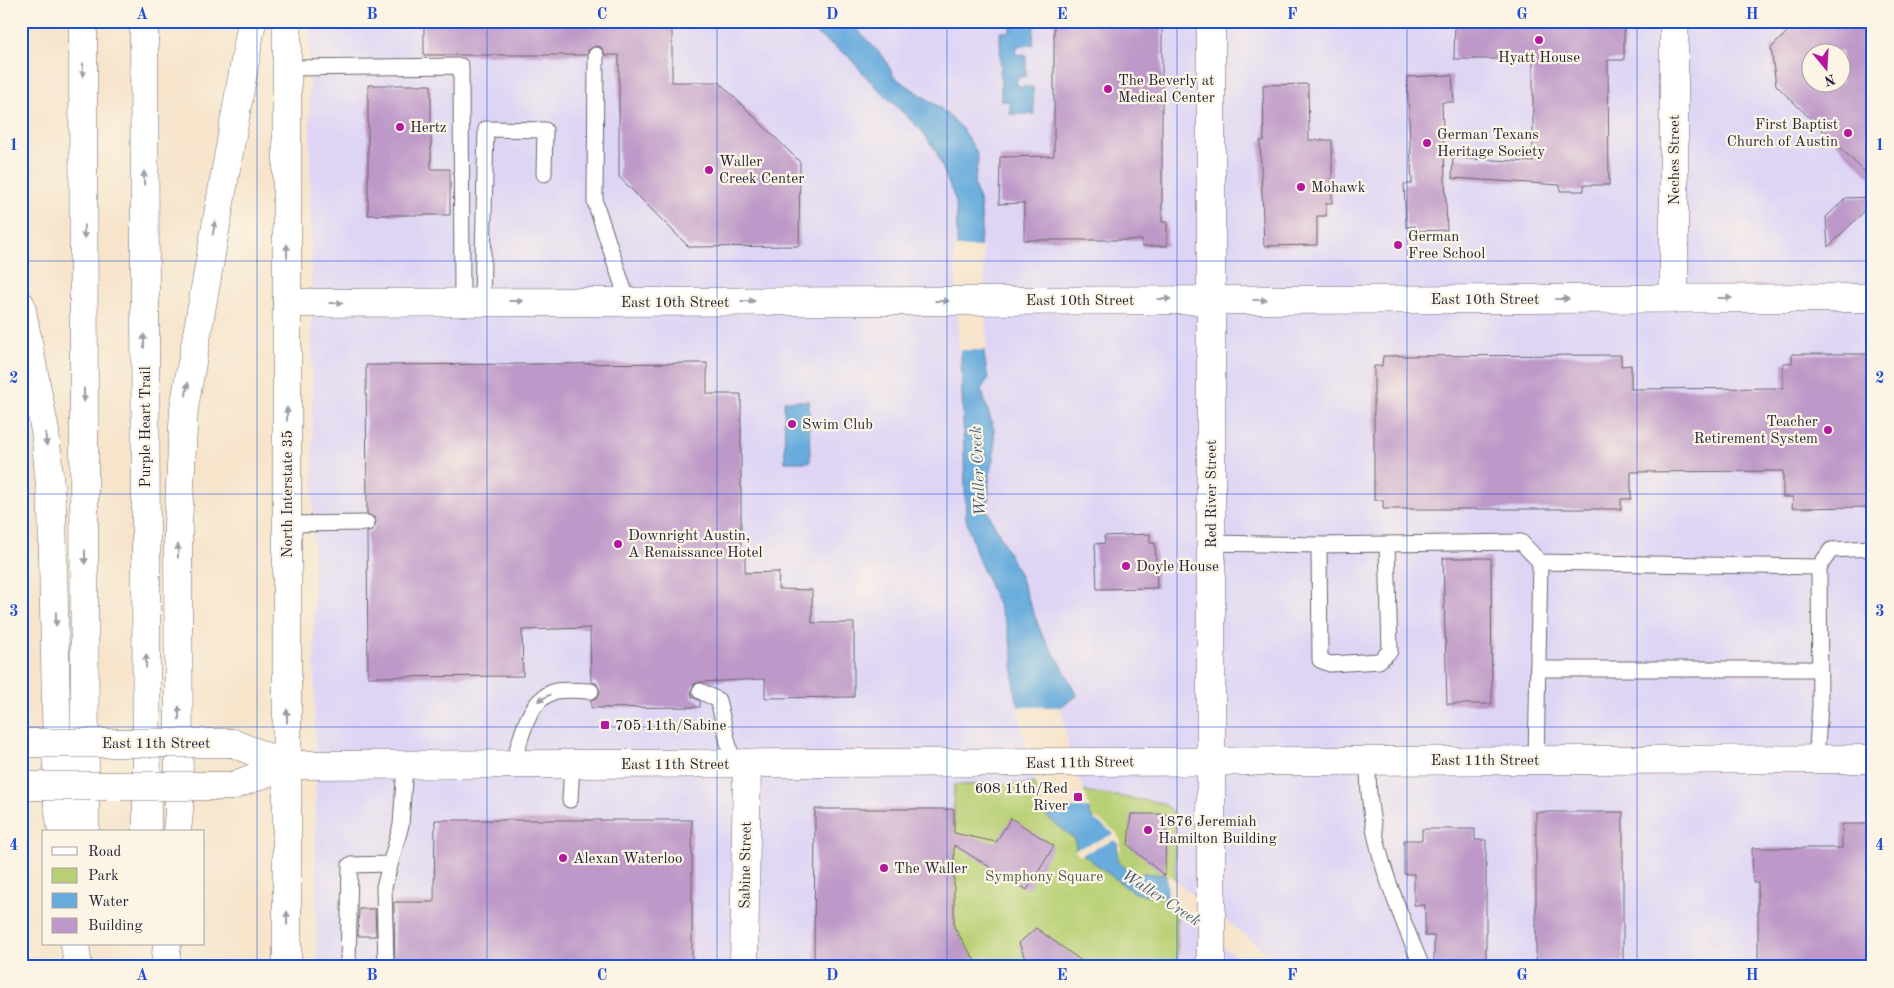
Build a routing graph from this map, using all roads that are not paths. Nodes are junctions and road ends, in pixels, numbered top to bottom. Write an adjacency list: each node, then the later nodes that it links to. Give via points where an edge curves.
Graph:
1 (83, 21): 43 (main road, one-way to 43)
2 (144, 21): 44 (main road, Purple Heart Trail, one-way to 2)
3 (252, 21): 45 (main road, one-way to 3, via 178,526 184,408)
4 (287, 21): 8 (main road, North Interstate 35)
5 (1211, 21): 12 (main road, Red River Street)
6 (1674, 21): 10 (main road, Neches Street)
7 (596, 55): 14 (lane, via 595,202)
8 (287, 68): 13 (lane, via 461,66); 15 (main road, North Interstate 35, one-way to 8)
9 (544, 174): 13 (lane, via 545,130 486,129)
10 (1674, 298): 11 (main road, East 10th Street, one-way to 11); 12 (main road, East 10th Street, one-way to 10)
11 (1873, 298)
12 (1211, 300): 14 (main road, East 10th Street, one-way to 12); 19 (main road, Red River Street)
13 (472, 301): 14 (main road, East 10th Street, one-way to 14); 15 (main road, East 10th Street, one-way to 13)
14 (628, 302)
15 (287, 303): 18 (main road, North Interstate 35, one-way to 15)
16 (21, 305): 42 (main road, one-way to 42, via 45,431 52,508 58,805)
17 (367, 523): 18 (lane)
18 (287, 524): 38 (main road, North Interstate 35, one-way to 18)
19 (1211, 543): 21 (lane); 34 (main road, Red River Street)
20 (1387, 544): 21 (lane); 21 (lane, via 1390,651 1379,661 1330,664 1320,660); 23 (lane, via 1521,542)
21 (1319, 546)
22 (1873, 548): 24 (lane, via 1831,550)
23 (1540, 562): 24 (lane); 26 (lane)
24 (1819, 567): 25 (lane)
25 (1820, 669): 26 (lane); 31 (lane)
26 (1538, 670): 30 (lane)
27 (591, 691): 35 (lane, one-way to 35, via 556,691 536,702)
28 (700, 691): 37 (lane, via 718,700)
29 (21, 743): 38 (main road, East 11th Street, bridge, via 232,743)
30 (1536, 759): 31 (main road, East 11th Street); 33 (main road, East 11th Street)
31 (1816, 759): 32 (main road, East 11th Street)
32 (1873, 759)
33 (1368, 760): 34 (main road, East 11th Street); 60 (lane, via 1367,793 1379,857)
34 (1211, 761): 37 (main road, East 11th Street); 59 (main road, Red River Street)
35 (513, 764): 36 (main road, East 11th Street); 39 (main road, East 11th Street)
36 (572, 764): 37 (main road, East 11th Street); 41 (lane)
37 (740, 764): 58 (main road, Sabine Street)
38 (287, 765): 39 (main road, East 11th Street); 40 (main road, East 11th Street, bridge, via 232,786); 55 (main road, North Interstate 35, one-way to 38)
39 (405, 765): 46 (lane, via 401,825)
40 (21, 786)
41 (570, 800)
42 (62, 830)
43 (86, 830)
44 (148, 830)
45 (177, 830)
46 (390, 864): 56 (lane, via 350,865); 57 (lane, via 384,887)
47 (75, 946): 51 (main road)
48 (86, 946): 52 (main road)
49 (150, 946): 53 (main road)
50 (167, 946): 54 (main road)
51 (78, 967)
52 (86, 967)
53 (150, 967)
54 (165, 967)
55 (287, 967)
56 (348, 967)
57 (386, 967)
58 (744, 967)
59 (1211, 967)
60 (1422, 967)

